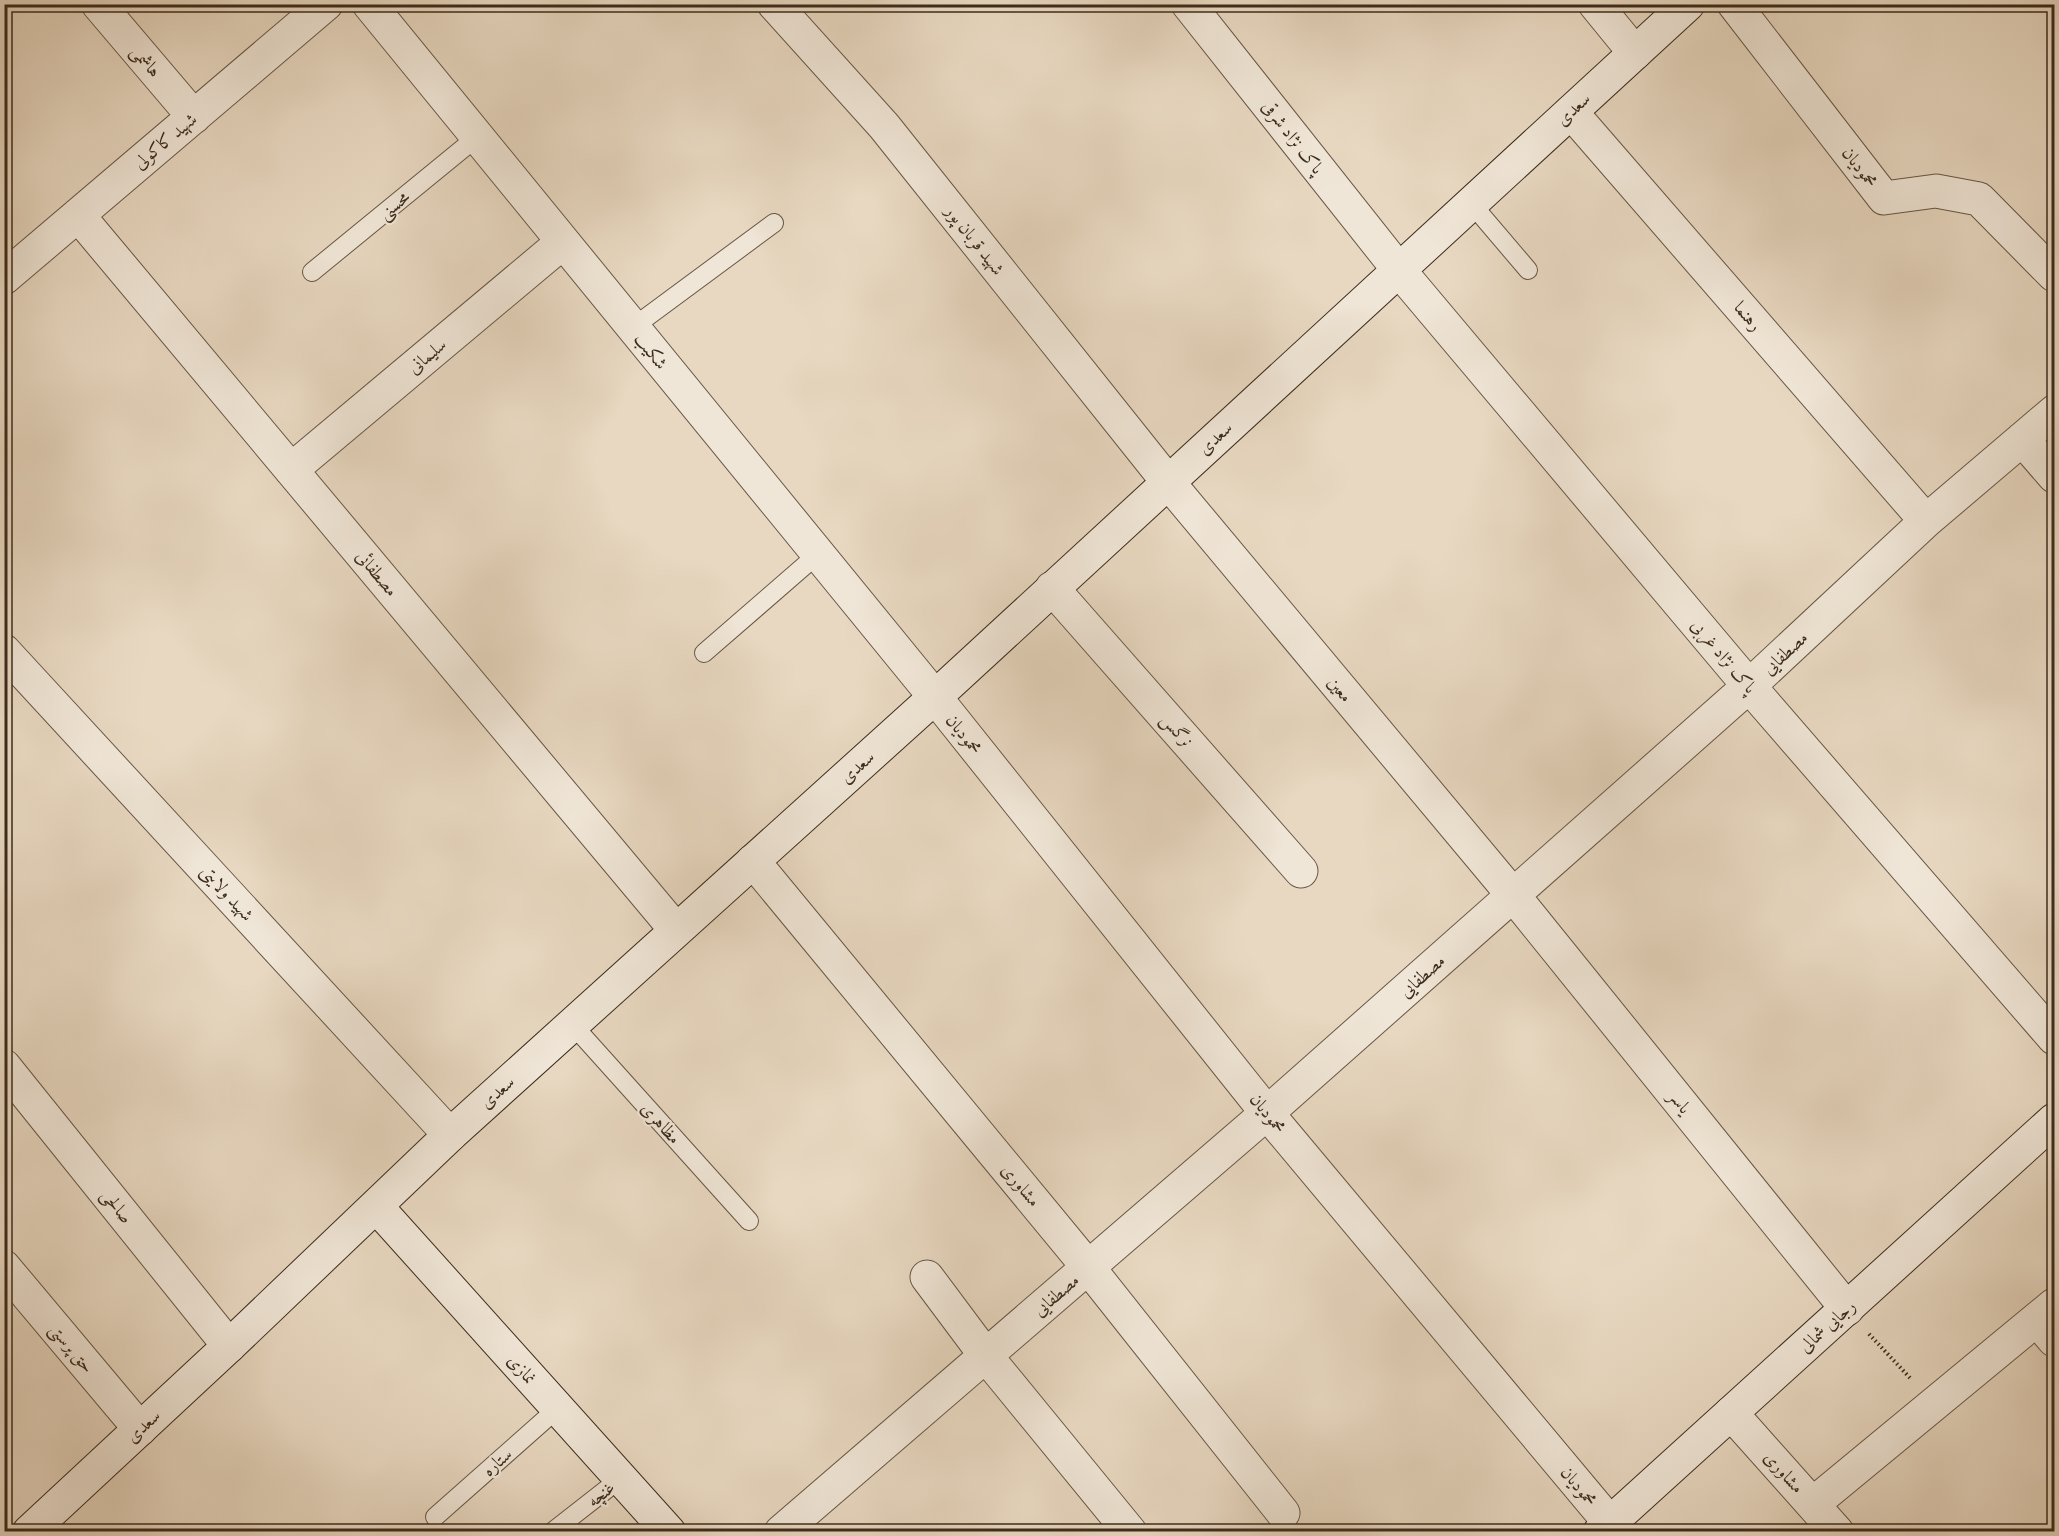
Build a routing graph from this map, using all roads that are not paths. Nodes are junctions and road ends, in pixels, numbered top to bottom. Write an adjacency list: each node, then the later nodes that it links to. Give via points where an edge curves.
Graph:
1 (98, 4): 11 (street, هاشمی)
2 (326, 4): 11 (street, شهید کاکولی)
3 (369, 4): 12 (street, شکیب)
4 (774, 4): 27 (street, شهید قربان پور, via 884,126)
5 (1188, 4): 17 (street, پاک نژاد شرقی)
6 (1595, 4): 9 (street)
7 (1688, 4): 9 (street, سعدی)
8 (1734, 4): 20 (street, محمودیان, via 1884,198 1936,191 1979,199)
9 (1635, 53): 10 (street, سعدی)
10 (1571, 112): 13 (street, سعدی); 28 (street, رهنما)
11 (194, 117): 14 (street, شهید کاکولی)
12 (477, 137): 16 (street, شکیب); 19 (lane, محسنی)
13 (1471, 203): 17 (street, سعدی); 18 (lane)
14 (78, 216): 21 (street, شهید کاکولی); 25 (street, مصطفائی)
15 (774, 223): 22 (lane)
16 (563, 242): 22 (street, شکیب); 25 (street, سلیمانی)
17 (1398, 270): 27 (street, سعدی); 33 (street, پاک نژاد غربی)
18 (1528, 270)
19 (312, 273)
20 (2055, 275)
21 (4, 278)
22 (633, 328): 29 (street, شکیب)
23 (2055, 412): 24 (street, مصطفایی)
24 (2022, 440): 26 (street); 28 (street, مصطفایی)
25 (291, 470): 38 (street, مصطفائی)
26 (2055, 476)
27 (1168, 482): 30 (street, سعدی); 37 (street, معین)
28 (1926, 521): 33 (street, مصطفایی)
29 (818, 554): 32 (lane); 34 (street, شکیب)
30 (1052, 588): 34 (street, سعدی); 36 (street, نرگس)
31 (4, 651): 44 (street, شهید ولایتی)
32 (704, 653)
33 (1749, 686): 37 (street, مصطفایی); 40 (street, پاک نژاد غربی)
34 (934, 697): 35 (street, سعدی); 42 (street, محمودیان)
35 (753, 861): 38 (street, سعدی); 48 (street, مشاوری)
36 (1301, 871)
37 (1513, 895): 42 (street, مصطفایی); 50 (street, یاسر)
38 (676, 930): 39 (street, سعدی)
39 (572, 1024): 44 (street, سعدی); 46 (lane, مظاهری)
40 (2055, 1038)
41 (4, 1066): 52 (street, صالحی)
42 (1267, 1113): 48 (street, مصطفایی); 61 (street, محمودیان)
43 (2055, 1120): 50 (street, رجایی شمالی)
44 (450, 1135): 45 (street, سعدی)
45 (376, 1206): 52 (street, سعدی); 54 (street, نمازی)
46 (749, 1221)
47 (4, 1267): 56 (street, حق پرستی)
48 (1088, 1267): 53 (street, مصطفایی); 59 (street, مشاوری)
49 (927, 1277): 53 (street)
50 (1847, 1309): 55 (street, رجایی شمالی)
51 (2049, 1321): 58 (street, via 1934,1404)
52 (229, 1346): 56 (street, سعدی)
53 (986, 1356): 65 (street, مصطفایی); 66 (street)
54 (558, 1408): 57 (street, نمازی); 60 (lane, ستاره)
55 (1731, 1413): 58 (street, مشاوری); 61 (street, رجایی شمالی)
56 (140, 1429): 62 (street, سعدی)
57 (621, 1478): 63 (lane, غنچه); 64 (street, نمازی)
58 (1813, 1504): 67 (street, مشاوری)
59 (1283, 1513)
60 (435, 1517)
61 (1605, 1527)
62 (29, 1532)
63 (552, 1532)
64 (669, 1532)
65 (781, 1532)
66 (1130, 1532)
67 (1837, 1532)

